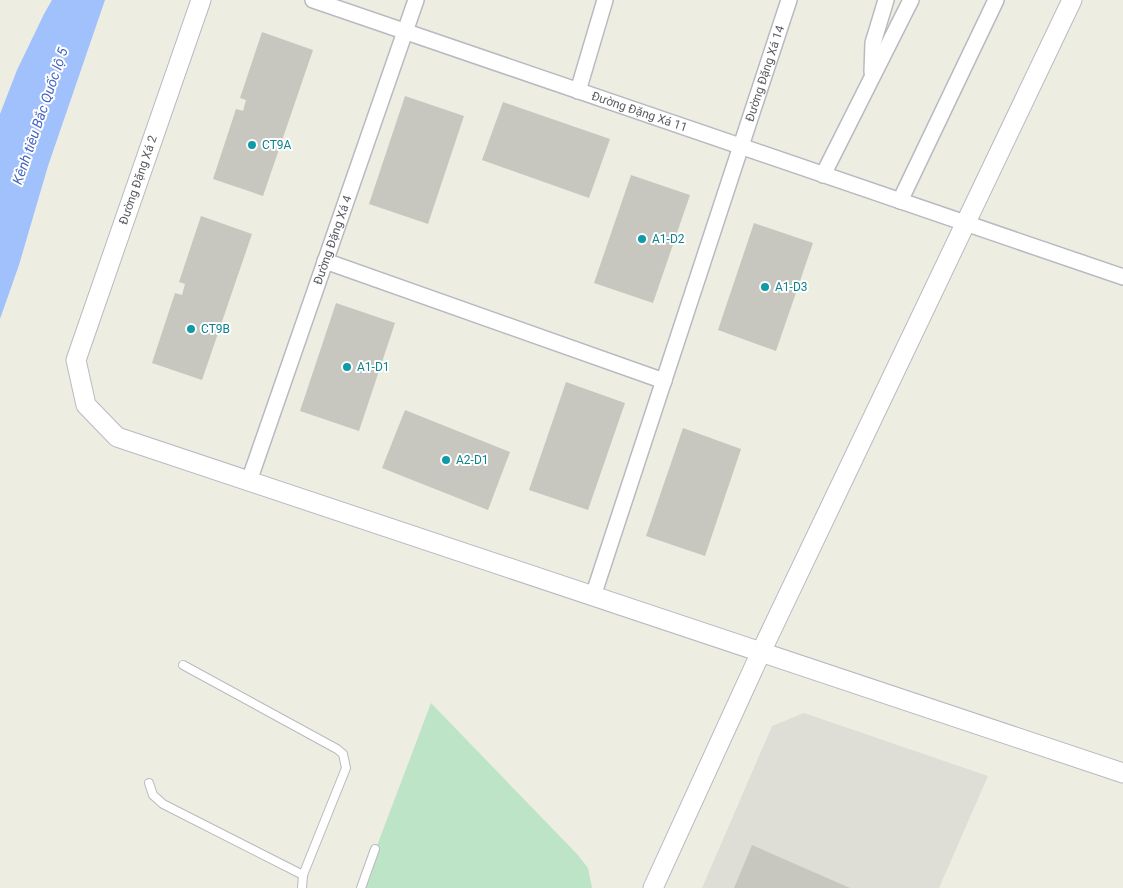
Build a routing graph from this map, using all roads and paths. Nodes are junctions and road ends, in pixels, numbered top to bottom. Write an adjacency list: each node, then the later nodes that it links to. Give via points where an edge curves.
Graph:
1 (201, 0): 20 (street, Đường Đặng Xá 2, via 76,360 86,404 117,437)
2 (312, 0): 10 (street, Đường Đặng Xá 11)
3 (416, 0): 10 (street, Đường Đặng Xá 4)
4 (604, 0): 12 (street)
5 (789, 0): 13 (street, Đường Đặng Xá 14)
6 (886, 0): 11 (street, via 872,43)
7 (911, 0): 11 (street)
8 (996, 0): 15 (street)
9 (1072, 0): 16 (street)
10 (405, 32): 12 (street, Đường Đặng Xá 11); 17 (street, Đường Đặng Xá 4)
11 (872, 76): 14 (street)
12 (578, 91): 13 (street, Đường Đặng Xá 11)
13 (741, 146): 14 (street, Đường Đặng Xá 11); 19 (street, Đường Đặng Xá 14)
14 (824, 174): 15 (street, Đường Đặng Xá 11)
15 (900, 201): 16 (street, Đường Đặng Xá 11)
16 (967, 224): 18 (street, Đường Đặng Xá 11); 22 (street)
17 (326, 260): 19 (street); 20 (street, Đường Đặng Xá 4)
18 (1123, 277)
19 (664, 381): 21 (street, Đường Đặng Xá 14)
20 (249, 481): 21 (street)
21 (593, 596): 22 (street)
22 (761, 652): 24 (street); 30 (street)
23 (183, 665): 27 (lane, via 343,754 346,768)
24 (1123, 773)
25 (149, 783): 27 (lane, via 153,795 163,804)
26 (375, 849): 29 (lane)
27 (303, 875): 28 (lane)
28 (302, 888)
29 (361, 888)
30 (653, 888)

